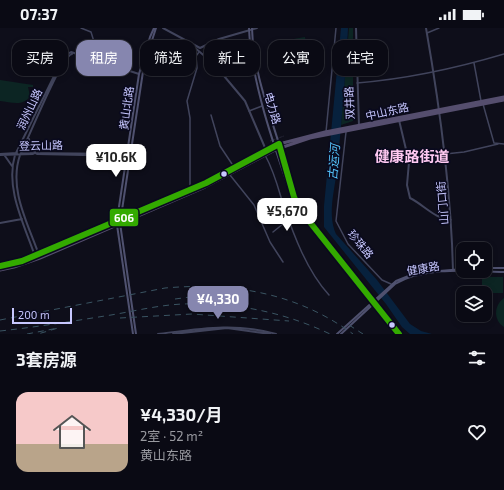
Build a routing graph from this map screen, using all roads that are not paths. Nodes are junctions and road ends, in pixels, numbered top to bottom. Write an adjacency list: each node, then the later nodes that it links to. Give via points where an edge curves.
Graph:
1 (81, 28): 11 (street, via 90,32)
2 (155, 28): 21 (main road, 黄山北路); 46 (main road, 黄山北路, via 144,65)
3 (163, 28): 12 (street)
4 (257, 28): 9 (street)
5 (336, 28): 34 (street)
6 (356, 28): 22 (street, 双井路)
7 (426, 28): 10 (street, 山门口街)
8 (439, 28): 10 (street)
9 (251, 29): 13 (street, via 219,39 202,48); 26 (main road, 电力路, via 254,65); 38 (main road, 电力路, via 260,81)
10 (427, 33): 19 (street, 山门口街)
11 (93, 40)
12 (184, 40)
13 (196, 45)
14 (196, 49): 15 (street)
15 (199, 52): 27 (street, via 227,78); 51 (street, via 187,101 190,118)
16 (74, 54): 35 (street, 润州山路, via 67,56); 42 (street, 润州山路, via 68,52 64,56)
17 (504, 54): 18 (street)
18 (474, 63): 19 (street); 25 (street)
19 (433, 71): 22 (street); 28 (street, 山门口街)
20 (132, 72): 21 (street)
21 (139, 74): 46 (main road, 黄山北路)
22 (357, 83): 31 (street, 双井路)
23 (504, 97): 25 (main road, 中山东路)
24 (504, 100): 25 (main road, 中山东路)
25 (482, 103): 28 (main road, 中山东路); 36 (street, via 491,138)
26 (263, 105): 27 (street); 38 (main road, 电力路)
27 (249, 111): 39 (street)
28 (439, 111): 30 (main road, 中山东路); 31 (main road, 中山东路); 44 (street, 山门口街)
29 (211, 115): 49 (street, via 220,146)
30 (399, 120): 31 (main road, 中山东路); 55 (street, via 409,162 407,185 410,198 437,217)
31 (359, 128): 32 (main road, 中山东路); 33 (main road, 中山东路)
32 (341, 131): 33 (main road, 中山东路); 34 (main road, 中山东路)
33 (346, 132): 68 (street, 珍珠路, via 336,221 348,244)
34 (328, 133): 38 (main road, 中山东路)
35 (29, 137): 40 (street, via 31,148); 43 (street, 润州山路)
36 (498, 144): 37 (street); 44 (street)
37 (504, 144)
38 (278, 146): 39 (main road); 47 (main road); 70 (main road, via 293,200 299,212)
39 (266, 150): 49 (main road)
40 (36, 153): 43 (street, 登云山路); 46 (street, 登云山路)
41 (0, 154): 42 (street, 登云山路); 45 (street, 登云山路)
42 (16, 154): 43 (street, 登云山路); 45 (street, 登云山路); 48 (street, 润州山路)
43 (20, 154): 46 (street, 登云山路); 52 (street, 润州山路, via 16,168 16,189)
44 (445, 154): 55 (street, 山门口街)
45 (4, 155): 48 (street)
46 (128, 155): 53 (main road, 黄山北路)
47 (265, 155): 50 (main road); 54 (street, via 274,172)
48 (12, 166): 52 (street, 润州山路, via 13,188)
49 (235, 168): 51 (main road)
50 (230, 175): 51 (main road); 60 (street, via 254,205 270,242)
51 (190, 192): 53 (main road); 57 (main road)
52 (24, 219): 56 (street); 59 (street, 润州山路)
53 (119, 219): 57 (main road, 黄山北路); 59 (main road)
54 (289, 219): 58 (street); 69 (street, via 305,258)
55 (451, 220): 65 (street, 山门口街)
56 (0, 223)
57 (119, 224): 59 (main road); 71 (main road, 黄山北路)
58 (273, 232)
59 (38, 257): 61 (main road); 64 (main road)
60 (283, 262)
61 (0, 266)
62 (492, 268): 63 (main road)
63 (504, 268)
64 (0, 270)
65 (453, 270): 66 (main road, 健康路); 67 (main road, 健康路); 68 (main road, 健康路, via 416,275); 68 (main road, 健康路, via 416,273)
66 (456, 270)
67 (504, 272)
68 (390, 286): 70 (main road, 健康路)
69 (329, 296)
70 (373, 302): 76 (main road, 健康路); 77 (main road, 健康路); 78 (main road)
71 (135, 334)
72 (158, 334): 75 (street, via 228,326)
73 (173, 334): 74 (street, via 227,328)
74 (270, 334)
75 (276, 334)
76 (337, 334)
77 (341, 334)
78 (397, 334)

